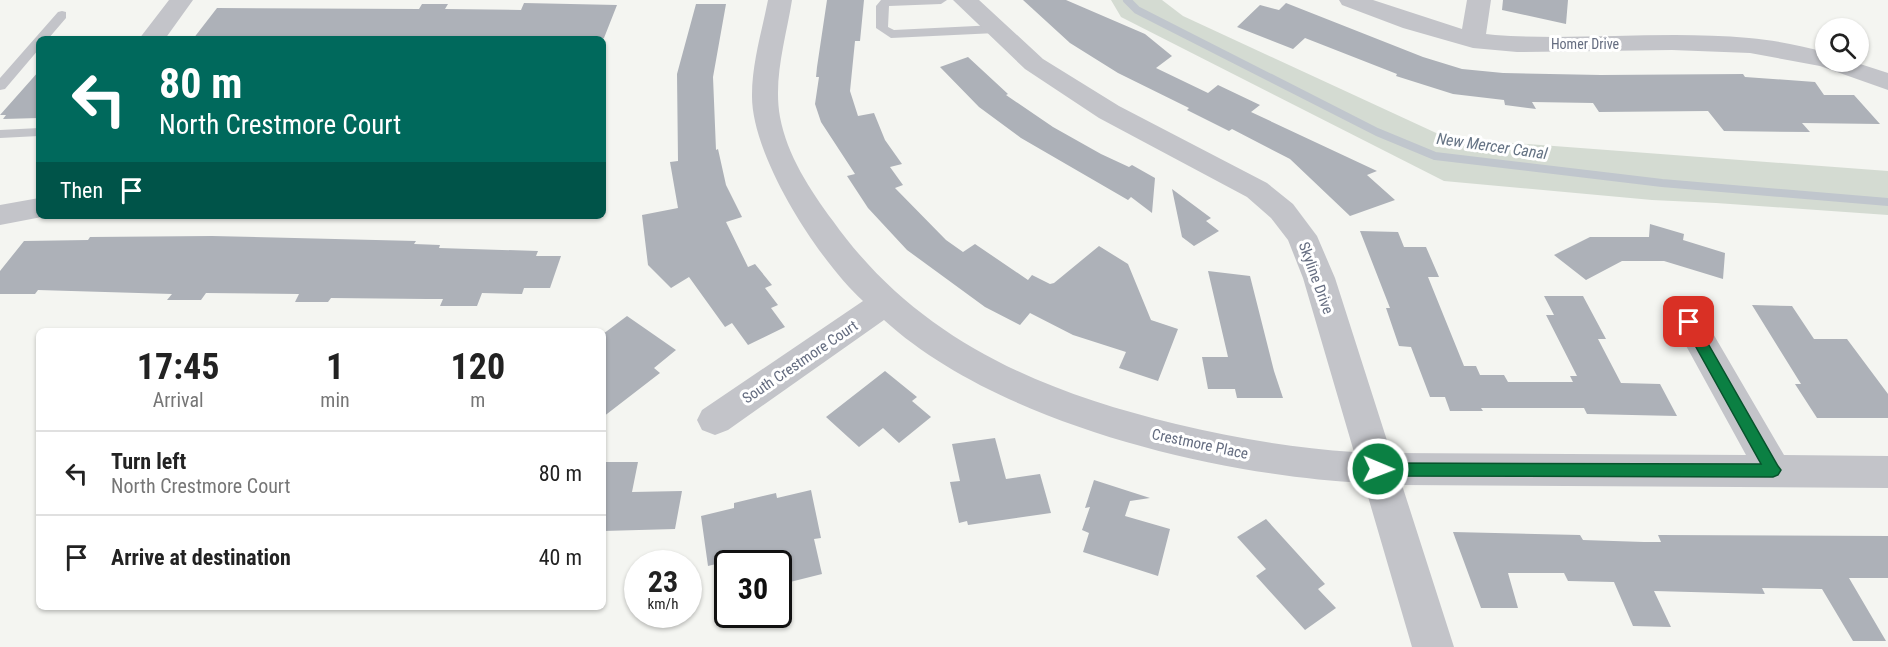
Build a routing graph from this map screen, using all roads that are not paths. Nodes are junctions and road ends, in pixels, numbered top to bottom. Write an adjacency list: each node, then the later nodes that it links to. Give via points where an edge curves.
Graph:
1 (181, 0): 10 (street)
2 (780, 0): 21 (street, Crestmore Place, via 765,100 773,138 790,179 823,231 848,265)
3 (941, 0): 8 (lane, via 886,2 882,6 882,28 891,33)
4 (965, 0): 8 (street, Skyline Drive)
5 (1351, 0): 11 (street, Homer Drive, via 1415,26)
6 (1479, 0): 11 (street)
7 (62, 15): 9 (lane)
8 (996, 29): 24 (street, Skyline Drive, via 1034,64 1069,87 1257,190 1282,211 1302,236 1316,271)
9 (44, 36)
10 (154, 36)
11 (1473, 40): 13 (street, Homer Drive, via 1516,45 1726,44)
12 (36, 45): 16 (lane)
13 (1815, 58)
14 (1859, 72): 15 (street, Homer Drive)
15 (1888, 82)
16 (0, 86)
17 (36, 132): 18 (lane)
18 (0, 134)
19 (36, 209): 20 (street)
20 (0, 215)
21 (885, 303): 23 (street, South Crestmore Court); 24 (street, Crestmore Place, via 962,359 1089,415 1146,433 1232,452 1295,463)
22 (1689, 322): 25 (street)
23 (715, 420)
24 (1378, 469): 25 (street, Crestmore Place); 27 (street, Skyline Drive)
25 (1773, 470): 26 (street, Crestmore Place)
26 (1888, 472)
27 (1433, 647)

